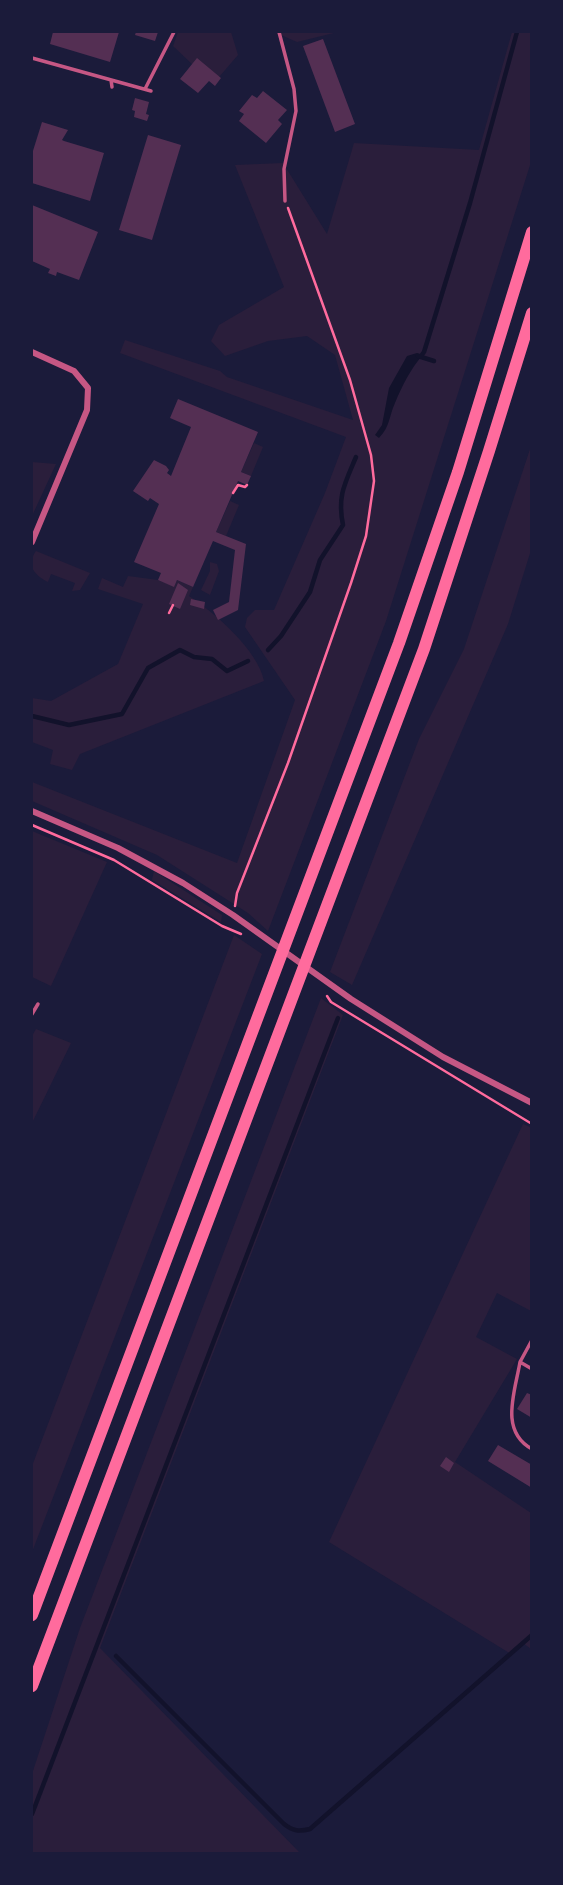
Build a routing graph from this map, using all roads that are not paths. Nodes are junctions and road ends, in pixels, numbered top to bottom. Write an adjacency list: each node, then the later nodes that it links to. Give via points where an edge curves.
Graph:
1 (174, 32): 4 (lane, via 148,90)
2 (279, 32): 6 (lane, via 296,111 284,169)
3 (32, 58): 4 (lane)
4 (111, 80): 5 (lane)
5 (111, 87)
6 (285, 201)
7 (531, 232): 19 (highway, via 399,643)
8 (531, 313): 20 (highway, via 424,649)
9 (32, 352): 10 (street, via 75,371 88,388 87,410)
10 (32, 542)
11 (32, 811): 14 (street, via 141,859 233,915 443,1057)
12 (37, 1004): 13 (lane)
13 (32, 1014)
14 (531, 1103)
15 (531, 1340): 16 (lane)
16 (520, 1362): 17 (lane); 18 (lane, via 510,1419 516,1435)
17 (531, 1369)
18 (531, 1449)
19 (32, 1615)
20 (32, 1686)

